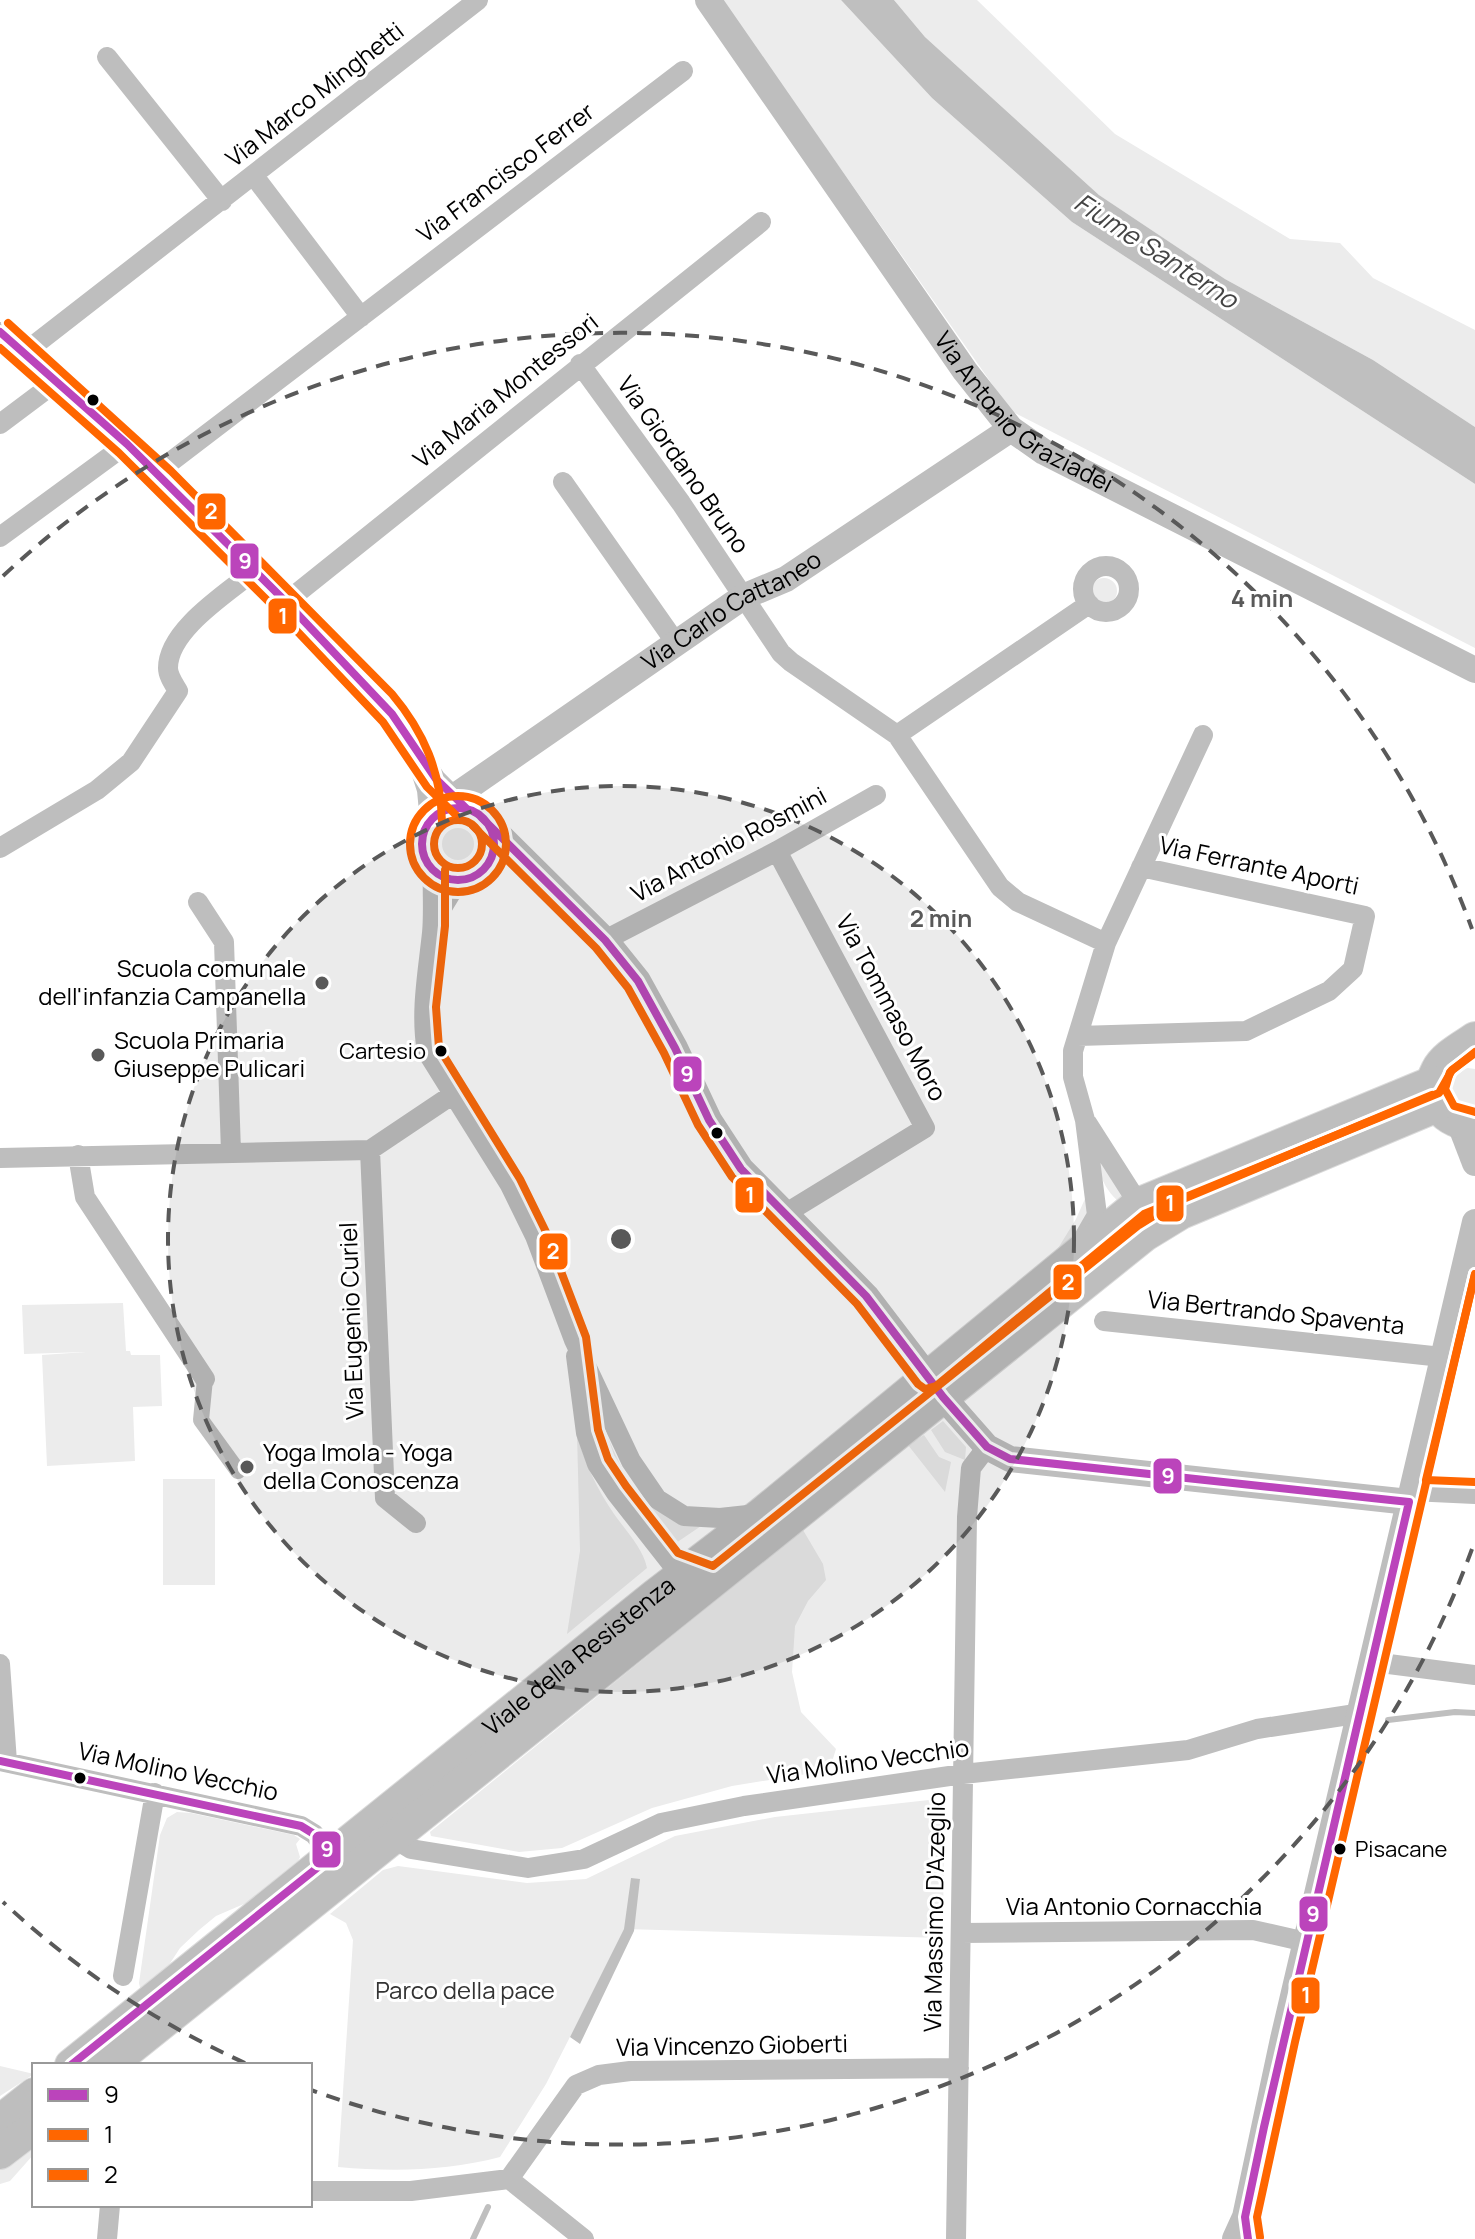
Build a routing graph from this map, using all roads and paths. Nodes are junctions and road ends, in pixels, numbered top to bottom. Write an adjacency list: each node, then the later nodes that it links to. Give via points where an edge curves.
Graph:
1 (478, 0): 5 (street, Via Marco Minghetti)
2 (708, 0): 14 (street, Via Antonio Graziadei, via 947,346)
3 (107, 57): 6 (street, Via Marco Minghetti)
4 (683, 71): 8 (street, Via Francisco Ferrer)
5 (254, 176): 6 (street, Via Marco Minghetti); 8 (street)
6 (222, 201): 10 (street, Via Marco Minghetti)
7 (761, 222): 11 (street, Via Maria Montessori)
8 (361, 317): 16 (street, Via Francisco Ferrer)
9 (0, 332): 10 (street)
10 (24, 353): 12 (street)
11 (580, 364): 20 (street, Via Giordano Bruno); 21 (street, Via Maria Montessori)
12 (56, 382): 13 (street); 15 (street)
13 (0, 424)
14 (1011, 429): 20 (street, Via Carlo Cattaneo, via 786,579); 24 (street, Via Antonio Graziadei, via 1044,452)
15 (127, 444): 16 (street); 18 (street)
16 (156, 473): 19 (street)
17 (563, 482): 23 (street)
18 (0, 537)
19 (254, 571): 21 (street); 31 (street, via 181,632 167,672 178,691 131,762 97,790)
20 (743, 597): 23 (street, Via Carlo Cattaneo); 25 (street, Via Giordano Bruno, via 791,662)
21 (286, 602): 27 (street, via 384,705)
22 (1089, 604): 25 (street)
23 (676, 643): 29 (street, Via Carlo Cattaneo)
24 (1475, 670)
25 (897, 735): 40 (street, via 1000,887 1018,902)
26 (1203, 735): 33 (street)
27 (414, 746): 29 (street, via 436,779); 30 (street)
28 (876, 795): 32 (street, Via Antonio Rosmini)
29 (468, 808): 30 (street, Via Carlo Cattaneo, via 447,810); 35 (street, via 489,826 493,838 489,862); 36 (street)
30 (430, 822): 34 (street, via 422,841)
31 (0, 848)
32 (777, 851): 39 (street, Via Antonio Rosmini); 52 (street, Via Tommaso Moro, via 925,1128)
33 (1141, 867): 40 (street); 41 (street, Via Ferrante Aporti, via 1365,916 1353,969 1329,991 1246,1031)
34 (433, 870): 35 (street, via 443,877); 38 (street)
35 (473, 876): 36 (street, via 504,866); 38 (street, via 451,893)
36 (546, 881): 39 (street)
37 (198, 902): 47 (street, via 224,942)
38 (432, 924): 43 (street, via 424,1034 427,1052)
39 (605, 940): 52 (street, via 638,981 709,1120 741,1169)
40 (1106, 943): 41 (street)
41 (1078, 1036): 45 (street, via 1073,1077)
42 (1467, 1048): 44 (main road, via 1436,1072)
43 (452, 1095): 46 (street); 58 (street, via 503,1173 535,1236)
44 (1451, 1109): 50 (street); 53 (main road, Viale della Resistenza)
45 (1085, 1120): 51 (street); 53 (street)
46 (370, 1150): 47 (street); 67 (street, Via Eugenio Curiel, via 385,1498)
47 (231, 1152): 48 (street)
48 (78, 1155): 49 (street); 60 (street, via 85,1197)
49 (0, 1158)
50 (1475, 1163)
51 (1090, 1168): 53 (street, via 1112,1206); 55 (street, via 1097,1215)
52 (783, 1215): 61 (street, via 866,1296)
53 (1135, 1219): 55 (main road, Viale della Resistenza); 61 (main road, Viale della Resistenza)
54 (1475, 1222): 56 (street)
55 (1069, 1261): 61 (main road, Viale della Resistenza)
56 (1470, 1270): 59 (street)
57 (1104, 1321): 59 (street, Via Bertrando Spaventa)
58 (574, 1340): 66 (street, via 631,1461 657,1499 684,1516); 68 (street, via 586,1433 597,1464 616,1493)
59 (1442, 1357): 65 (street)
60 (205, 1379): 63 (street, via 201,1420)
61 (936, 1387): 62 (street); 66 (main road, Viale della Resistenza); 68 (main road, Viale della Resistenza)
62 (987, 1447): 65 (street, via 1010,1459); 74 (street, Via Massimo D'Azeglio, via 971,1468 967,1517)
63 (238, 1471)
64 (1475, 1494): 65 (street)
65 (1410, 1497): 69 (street)
66 (761, 1514): 68 (main road, Viale della Resistenza)
67 (416, 1523)
68 (692, 1571): 76 (main road, Viale della Resistenza); 77 (main road, Viale della Resistenza)
69 (1373, 1662): 71 (street); 72 (street)
70 (0, 1664): 73 (street)
71 (1475, 1675)
72 (1362, 1713): 74 (street, Via Molino Vecchio, via 1257,1729 1188,1750); 79 (street)
73 (4, 1761): 75 (street, Via Molino Vecchio)
74 (963, 1774): 76 (street, Via Molino Vecchio, via 661,1823 584,1859 528,1868 411,1849); 78 (street, Via Massimo D'Azeglio)
75 (155, 1793): 77 (street, Via Molino Vecchio, via 301,1826); 80 (street)
76 (393, 1838): 82 (main road, Viale della Resistenza)
77 (332, 1856): 81 (main road, Viale della Resistenza)
78 (961, 1933): 79 (street, Via Antonio Cornacchia, via 1253,1930); 83 (street, Via Massimo D'Azeglio)
79 (1306, 1942): 91 (street)
80 (123, 1976)
81 (73, 2063)
82 (115, 2063)
83 (959, 2068): 88 (street, Via Vincenzo Gioberti, via 599,2075 576,2085); 94 (street, Via Massimo D'Azeglio)
84 (32, 2096): 85 (main road)
85 (0, 2121)
86 (32, 2129): 87 (main road)
87 (0, 2153)
88 (509, 2179): 89 (street, via 411,2191); 93 (street)
89 (312, 2191)
90 (110, 2207): 92 (street)
91 (1243, 2232)
92 (107, 2239)
93 (584, 2239)
94 (956, 2239)

